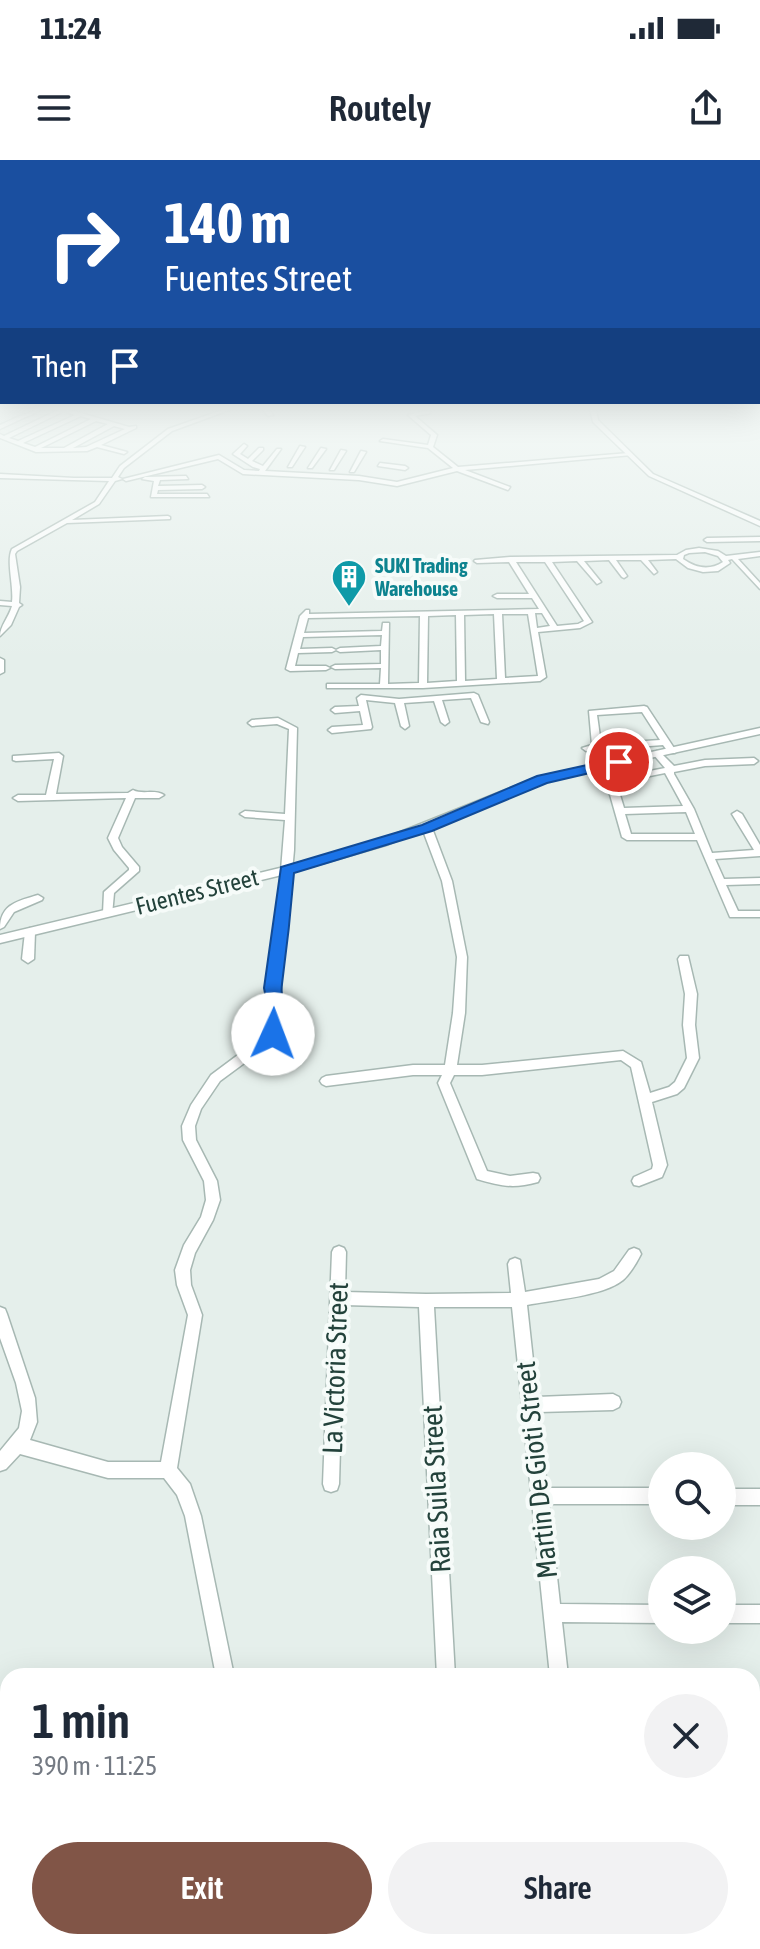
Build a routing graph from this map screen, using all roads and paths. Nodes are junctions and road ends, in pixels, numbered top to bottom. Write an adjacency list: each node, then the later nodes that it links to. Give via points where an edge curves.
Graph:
1 (105, 492): 10 (street)
2 (153, 492): 4 (street)
3 (690, 492): 11 (street)
4 (171, 496): 5 (street); 7 (street)
5 (196, 496): 6 (street); 8 (street)
6 (207, 496)
7 (169, 506)
8 (192, 506)
9 (168, 518): 10 (street)
10 (63, 523): 31 (street, via 12,554)
11 (760, 524)
12 (760, 539): 13 (street)
13 (728, 540): 14 (street, via 707,537); 15 (street)
14 (707, 551): 16 (street); 20 (street)
15 (758, 555): 20 (street)
16 (679, 557): 19 (street); 20 (street, via 688,566 710,570 724,567)
17 (578, 558): 18 (street); 22 (street); 26 (street)
18 (611, 558): 19 (street); 25 (street)
19 (643, 558): 24 (street)
20 (729, 558): 27 (street)
21 (510, 559): 22 (street); 23 (street); 29 (street)
22 (547, 559): 40 (street, via 588,622)
23 (477, 561)
24 (654, 572)
25 (624, 576)
26 (597, 582)
27 (758, 583)
28 (497, 596): 29 (street)
29 (533, 596): 32 (street)
30 (0, 603): 31 (street)
31 (18, 605): 39 (street)
32 (545, 611): 34 (street); 40 (street)
33 (498, 612): 34 (street); 35 (street); 50 (street)
34 (531, 612): 41 (street)
35 (460, 613): 37 (street); 51 (street)
36 (386, 614): 37 (street); 42 (street); 44 (street, via 305,614)
37 (424, 614): 54 (street)
38 (0, 623): 39 (street)
39 (11, 623): 43 (street)
40 (555, 628): 41 (street)
41 (535, 630): 50 (street, via 542,677)
42 (386, 633): 44 (street); 45 (street)
43 (0, 634)
44 (299, 635): 46 (street)
45 (385, 648): 46 (street); 48 (street)
46 (295, 651): 48 (street, via 290,669)
47 (0, 660): 49 (street)
48 (385, 666): 53 (street)
49 (0, 672)
50 (501, 681): 51 (street)
51 (461, 683): 54 (street)
52 (330, 686): 53 (street)
53 (384, 686): 54 (street)
54 (421, 686): 56 (street)
55 (437, 697): 56 (street); 60 (street); 61 (street, via 474,695)
56 (423, 698): 57 (street)
57 (399, 701): 58 (street, via 364,697); 63 (street)
58 (363, 708): 59 (street); 64 (street, via 368,727)
59 (335, 710)
60 (445, 722)
61 (485, 722)
62 (252, 723): 81 (street, via 278,721 293,728)
63 (405, 726)
64 (332, 730)
65 (760, 731): 67 (street, Fuentes Street)
66 (597, 746): 67 (street); 67 (street, via 592,713 638,709 648,711); 68 (street)
67 (668, 747): 69 (street, Fuentes Street)
68 (586, 748)
69 (652, 755): 72 (street); 82 (street, Fuentes Street, via 542,779)
70 (16, 758): 74 (street, via 59,756)
71 (754, 761): 72 (street)
72 (667, 771): 77 (street); 78 (street, via 612,784)
73 (133, 793): 74 (street); 75 (street); 89 (street, via 113,838 134,871 109,892)
74 (51, 795): 76 (street)
75 (159, 795)
76 (18, 798)
77 (689, 809): 78 (street); 83 (street)
78 (619, 811): 83 (street, via 627,837)
79 (245, 814): 81 (street)
80 (737, 814): 84 (street, via 760,853)
81 (288, 817): 85 (street)
82 (427, 828): 85 (street, Fuentes Street); 96 (street, via 447,881 462,957 463,986)
83 (701, 837): 84 (street)
84 (708, 856): 87 (street)
85 (286, 870): 89 (street, Fuentes Street); 112 (street, via 273,988 278,1020 265,1042 209,1085 188,1133 213,1187 213,1203 182,1280 195,1315)
86 (760, 881): 87 (street)
87 (721, 882): 90 (street, via 734,915)
88 (38, 898): 91 (street, via 10,910)
89 (108, 913): 92 (street, Fuentes Street)
90 (760, 914)
91 (0, 925)
92 (30, 932): 93 (street, Fuentes Street); 94 (street)
93 (0, 938)
94 (28, 959)
95 (684, 959): 98 (street, via 693,1058 673,1091)
96 (450, 1070): 97 (street); 98 (street, via 623,1055 637,1065); 99 (street, via 445,1090 479,1170 494,1180)
97 (326, 1081)
98 (644, 1099): 100 (street, via 660,1165 657,1173)
99 (533, 1178)
100 (639, 1181)
101 (339, 1252): 104 (street, La Victoria Street)
102 (634, 1254): 105 (street, via 619,1275 601,1285)
103 (515, 1264): 105 (street, Martin De Gioti Street)
104 (338, 1298): 106 (street); 113 (street, La Victoria Street)
105 (517, 1300): 106 (street); 109 (street, Martin De Gioti Street)
106 (426, 1301): 123 (street, Raia Suila Street)
107 (0, 1314): 110 (street, via 27,1403 29,1422)
108 (613, 1402): 109 (street)
109 (529, 1405): 114 (street, Martin De Gioti Street)
110 (18, 1445): 111 (street); 112 (street, via 108,1470)
111 (0, 1463)
112 (168, 1470): 122 (street, via 184,1490 193,1516)
113 (331, 1484)
114 (539, 1496): 115 (street); 118 (street, Martin De Gioti Street)
115 (648, 1496)
116 (736, 1497): 117 (street)
117 (760, 1497)
118 (552, 1613): 119 (street); 124 (street, Martin De Gioti Street)
119 (648, 1614)
120 (736, 1614): 121 (street)
121 (760, 1614)
122 (223, 1668)
123 (446, 1668)
124 (558, 1668)

